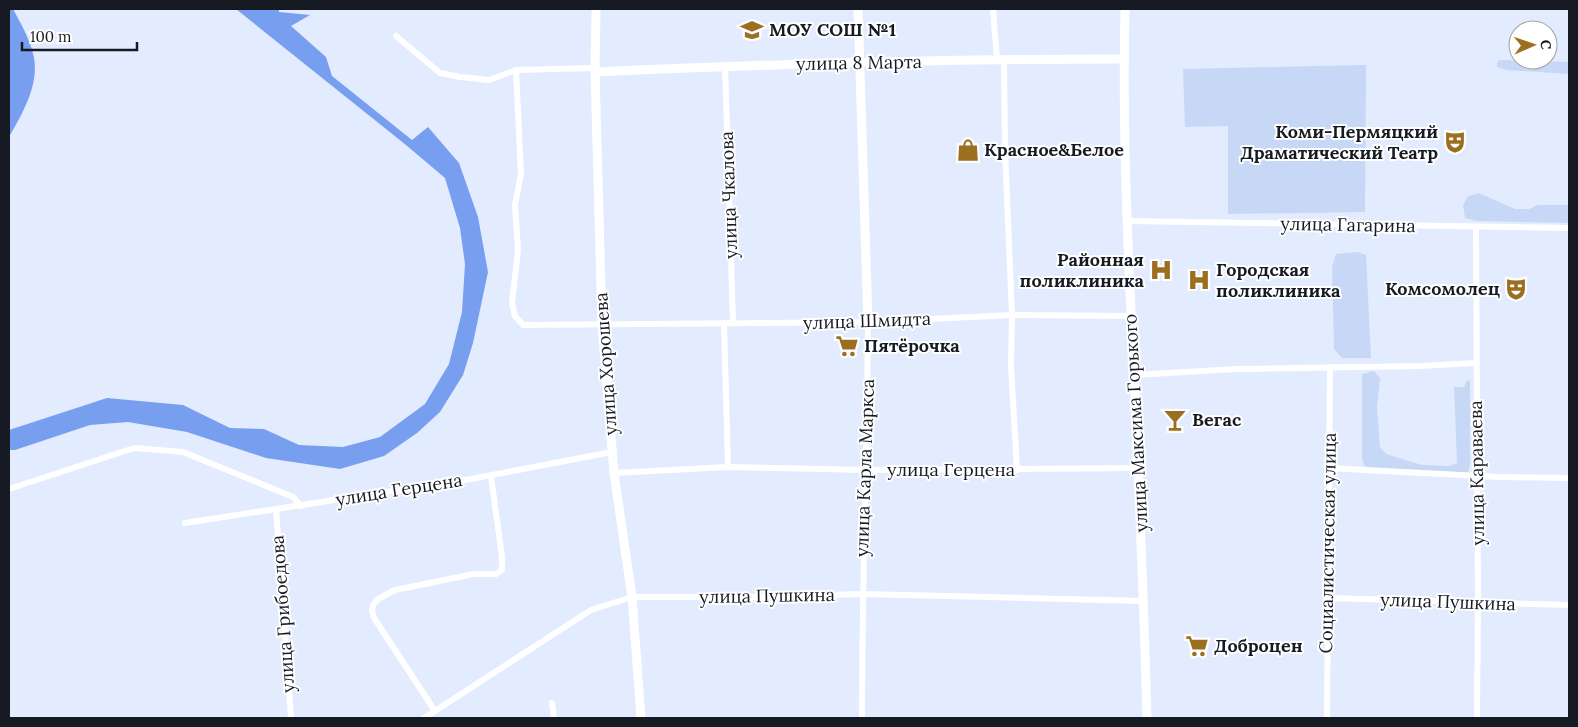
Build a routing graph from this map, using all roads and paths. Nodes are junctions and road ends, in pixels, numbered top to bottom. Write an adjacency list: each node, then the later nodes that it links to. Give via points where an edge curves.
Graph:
1 (596, 9): 11 (street, улица Хорошева)
2 (858, 9): 8 (street, улица Карла Маркса)
3 (993, 9): 6 (street)
4 (1125, 9): 7 (street, улица Максима Горького)
5 (396, 36): 10 (street, via 440,73 489,80)
6 (1000, 59): 7 (street, улица 8 Марта); 8 (street, улица 8 Марта); 15 (street)
7 (1124, 59): 12 (street, улица Максима Горького)
8 (861, 62): 9 (street, улица 8 Марта); 17 (street, улица Карла Маркса)
9 (725, 66): 11 (street, улица 8 Марта); 19 (street, улица Чкалова)
10 (516, 70): 11 (street); 20 (street, улица Шмидта, via 521,174 515,205 518,250 512,303 515,316 523,325)
11 (595, 70): 20 (street, улица Хорошева)
12 (1127, 221): 13 (street, улица Гагарина); 16 (street, улица Максима Горького)
13 (1476, 227): 14 (street, улица Гагарина); 21 (street, улица Караваева)
14 (1569, 228)
15 (1012, 315): 16 (street, улица Шмидта); 17 (street, улица Шмидта); 29 (street, via 1010,366)
16 (1131, 316): 23 (street, улица Максима Горького)
17 (868, 322): 19 (street, улица Шмидта); 28 (street, улица Карла Маркса)
18 (724, 323): 19 (street, улица Шмидта); 20 (street, улица Шмидта); 25 (street)
19 (733, 323)
20 (602, 324): 24 (street, улица Хорошева)
21 (1476, 363): 22 (street); 32 (street, улица Караваева)
22 (1330, 367): 23 (street); 27 (street, Социалистическая улица)
23 (1134, 375): 26 (street, улица Максима Горького)
24 (612, 452): 30 (street, улица Хорошева); 31 (street, улица Герцена)
25 (728, 467): 28 (street, улица Герцена); 30 (street, улица Герцена)
26 (1138, 468): 29 (street, улица Герцена); 41 (street, улица Максима Горького)
27 (1328, 468): 32 (street); 40 (street, Социалистическая улица)
28 (867, 470): 29 (street, улица Герцена); 38 (street, улица Карла Маркса)
29 (1017, 470)
30 (614, 473): 39 (street, улица Хорошева)
31 (491, 476): 35 (street, улица Герцена); 45 (street, via 502,570 496,574 474,574 394,590 378,599 372,611)
32 (1477, 476): 33 (street); 42 (street, улица Караваева)
33 (1569, 478)
34 (9, 489): 35 (street, via 134,448 183,452 293,497)
35 (301, 506): 36 (street, улица Герцена)
36 (276, 509): 37 (street, улица Герцена); 46 (street, улица Грибоедова)
37 (185, 524)
38 (862, 594): 39 (street, улица Пушкина); 41 (street, улица Пушкина); 50 (street, улица Карла Маркса)
39 (632, 597): 45 (street, улица Пушкина, via 591,610); 49 (street, улица Хорошева)
40 (1327, 598): 42 (street, улица Пушкина); 52 (street, Социалистическая улица)
41 (1144, 601): 51 (street, улица Максима Горького)
42 (1478, 602): 43 (street, улица Пушкина); 53 (street, улица Караваева)
43 (1569, 605)
44 (552, 703): 48 (street)
45 (435, 712): 47 (street, улица Пушкина)
46 (291, 718)
47 (424, 718)
48 (554, 718)
49 (641, 718)
50 (862, 718)
51 (1147, 718)
52 (1326, 718)
53 (1477, 718)

